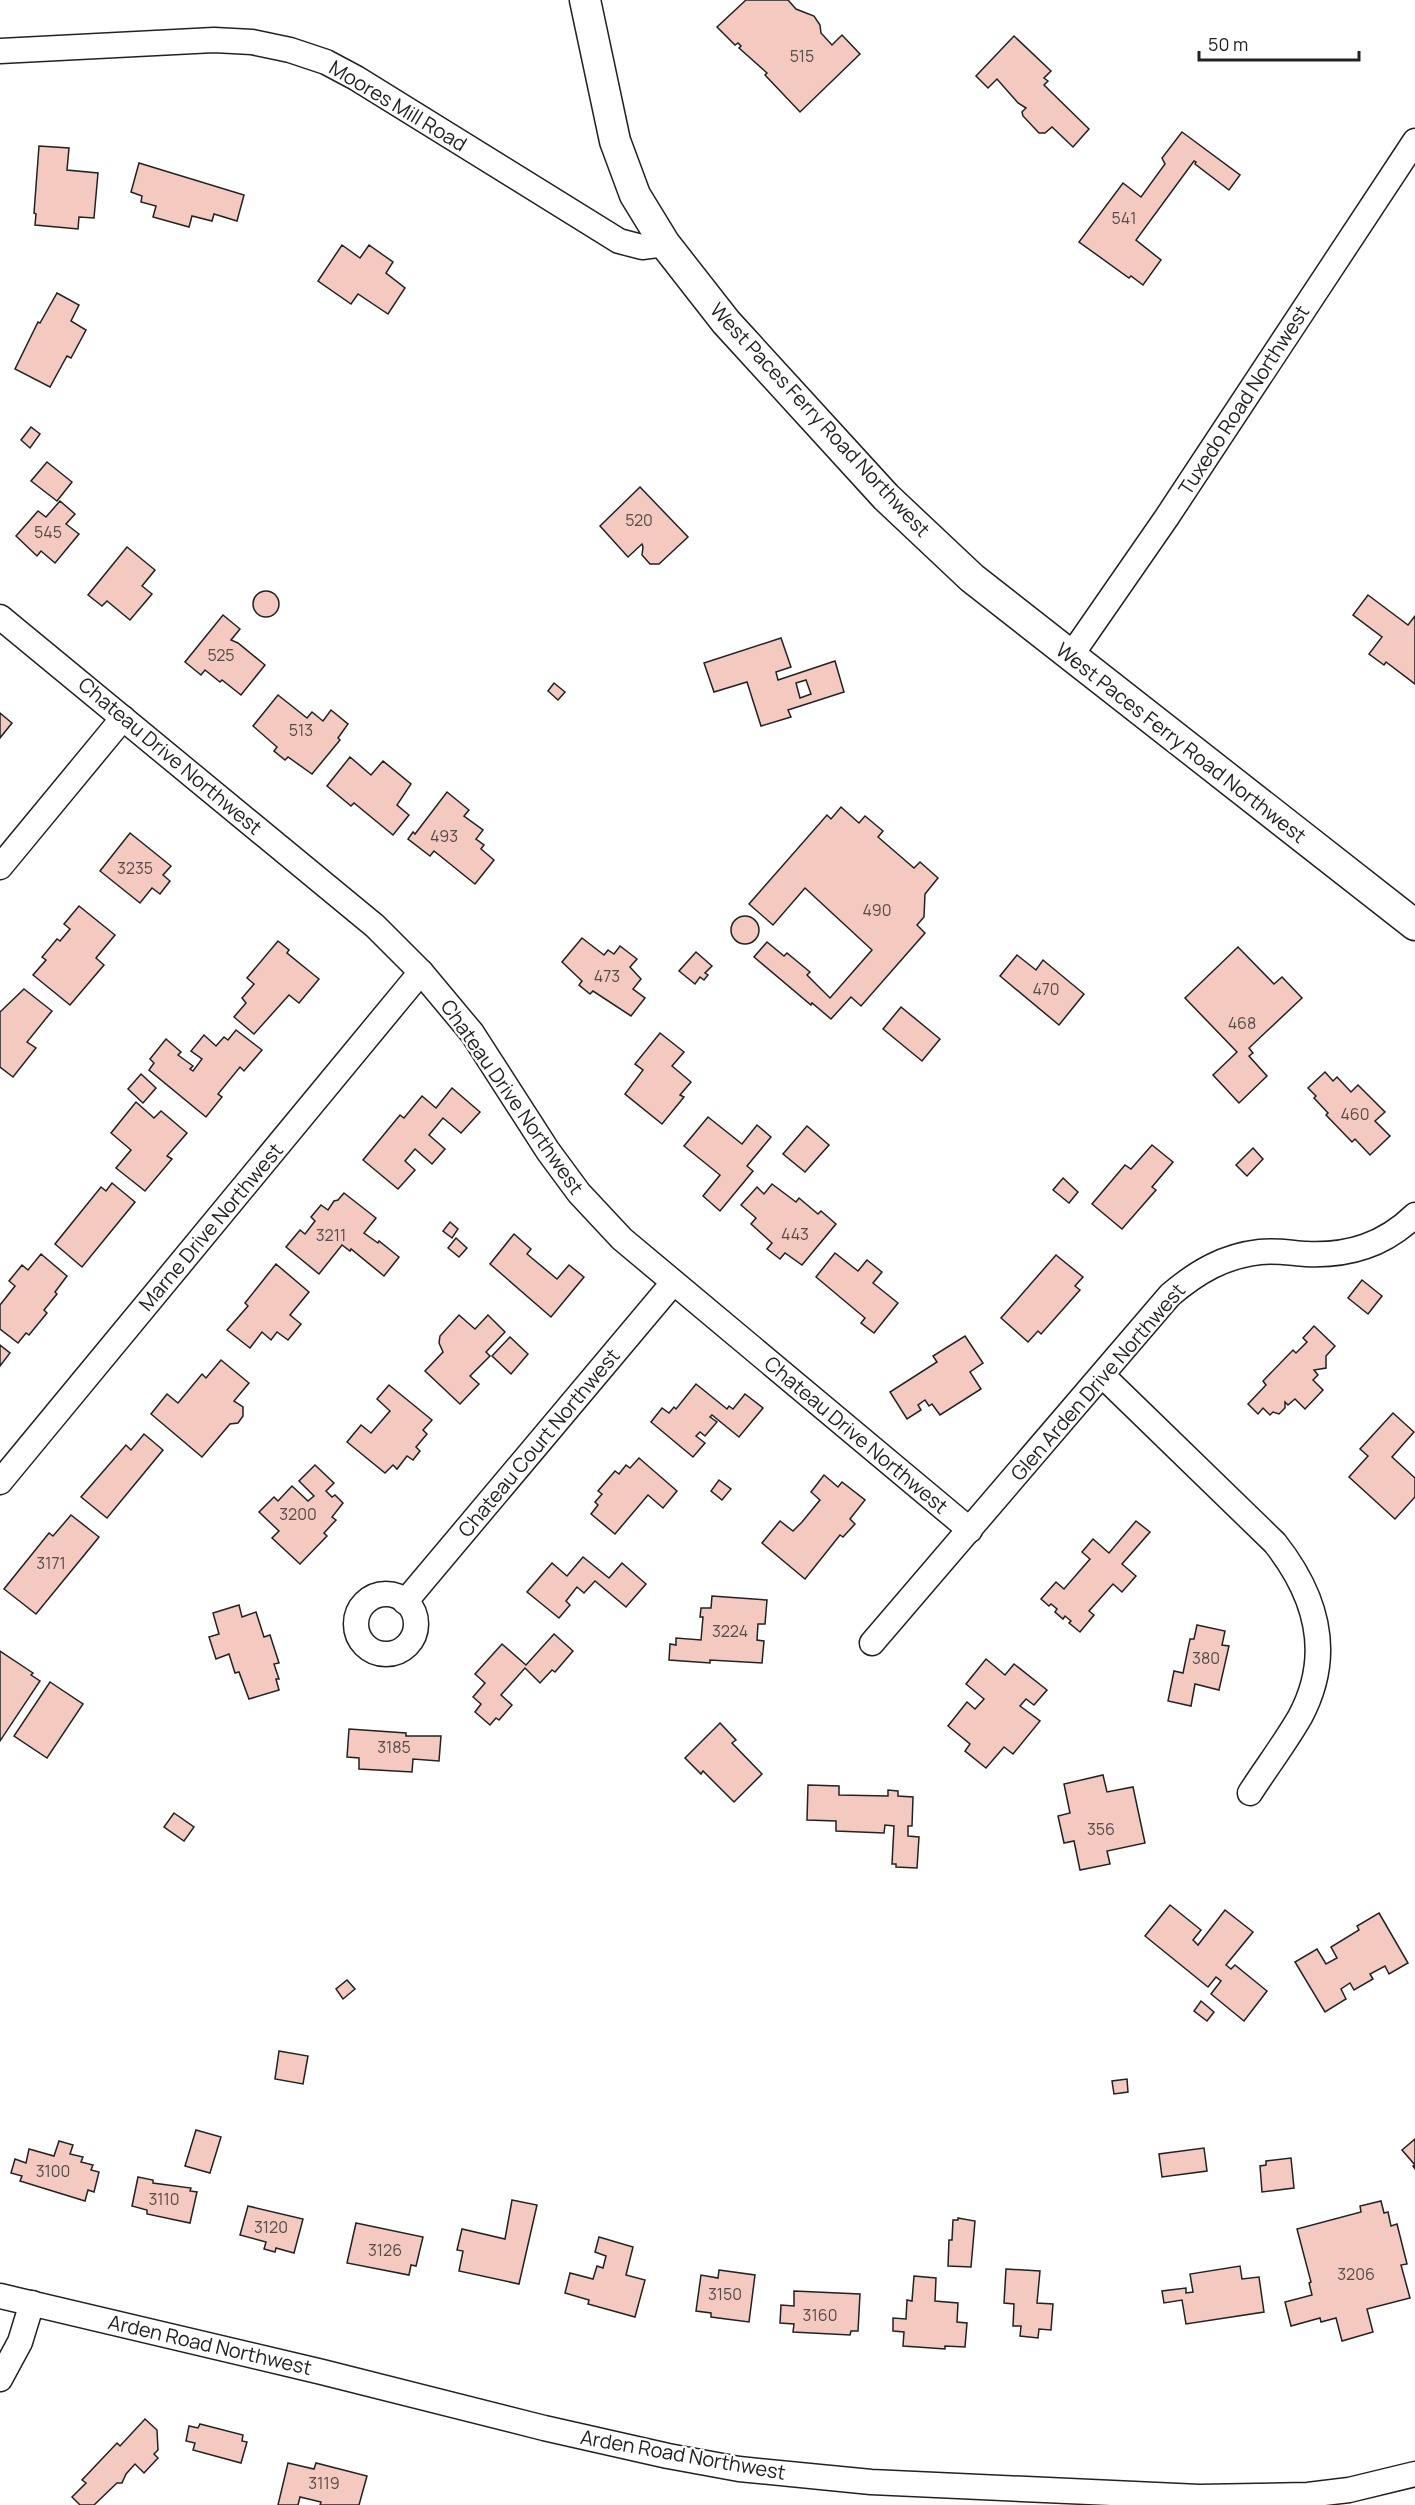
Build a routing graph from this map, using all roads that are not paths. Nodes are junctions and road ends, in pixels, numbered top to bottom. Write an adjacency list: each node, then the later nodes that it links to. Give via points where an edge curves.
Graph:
1 (585, 0): 4 (main road, West Paces Ferry Road Northwest, via 615,141 635,195)
2 (0, 51): 4 (street, Moores Mill Road, via 214,40 290,50 326,62 356,78 619,241 642,247)
3 (1415, 141): 6 (street, Tuxedo Road Northwest)
4 (664, 244): 6 (main road, West Paces Ferry Road Northwest, via 726,322 886,497 972,578)
5 (0, 616): 7 (street, Chateau Drive Northwest)
6 (1070, 657): 9 (main road, West Paces Ferry Road Northwest)
7 (123, 718): 8 (street); 10 (street, Chateau Drive Northwest, via 375,926)
8 (0, 867)
9 (1415, 925)
10 (421, 972): 12 (street, Chateau Drive Northwest, via 472,1033 579,1193 622,1239); 14 (street, Marne Drive Northwest)
11 (1415, 1215): 13 (street, Glen Arden Drive Northwest, via 1390,1236 1343,1254 1263,1251 1212,1265 1170,1295)
12 (673, 1283): 15 (street, Chateau Drive Northwest); 16 (street, Chateau Court Northwest)
13 (1102, 1375): 15 (street, Glen Arden Drive Northwest); 18 (street, via 1275,1543 1306,1590 1317,1633 1314,1679 1300,1716)
14 (0, 1482)
15 (970, 1530): 17 (street, Glen Arden Drive Northwest)
16 (405, 1602)
17 (872, 1643)
18 (1250, 1794)
19 (0, 2296): 20 (street, Arden Road Northwest)
20 (32, 2303): 21 (street, via 20,2342); 22 (street, Arden Road Northwest, via 568,2433 739,2469 871,2482 1199,2497 1308,2495)
21 (0, 2379)
22 (1415, 2474)

